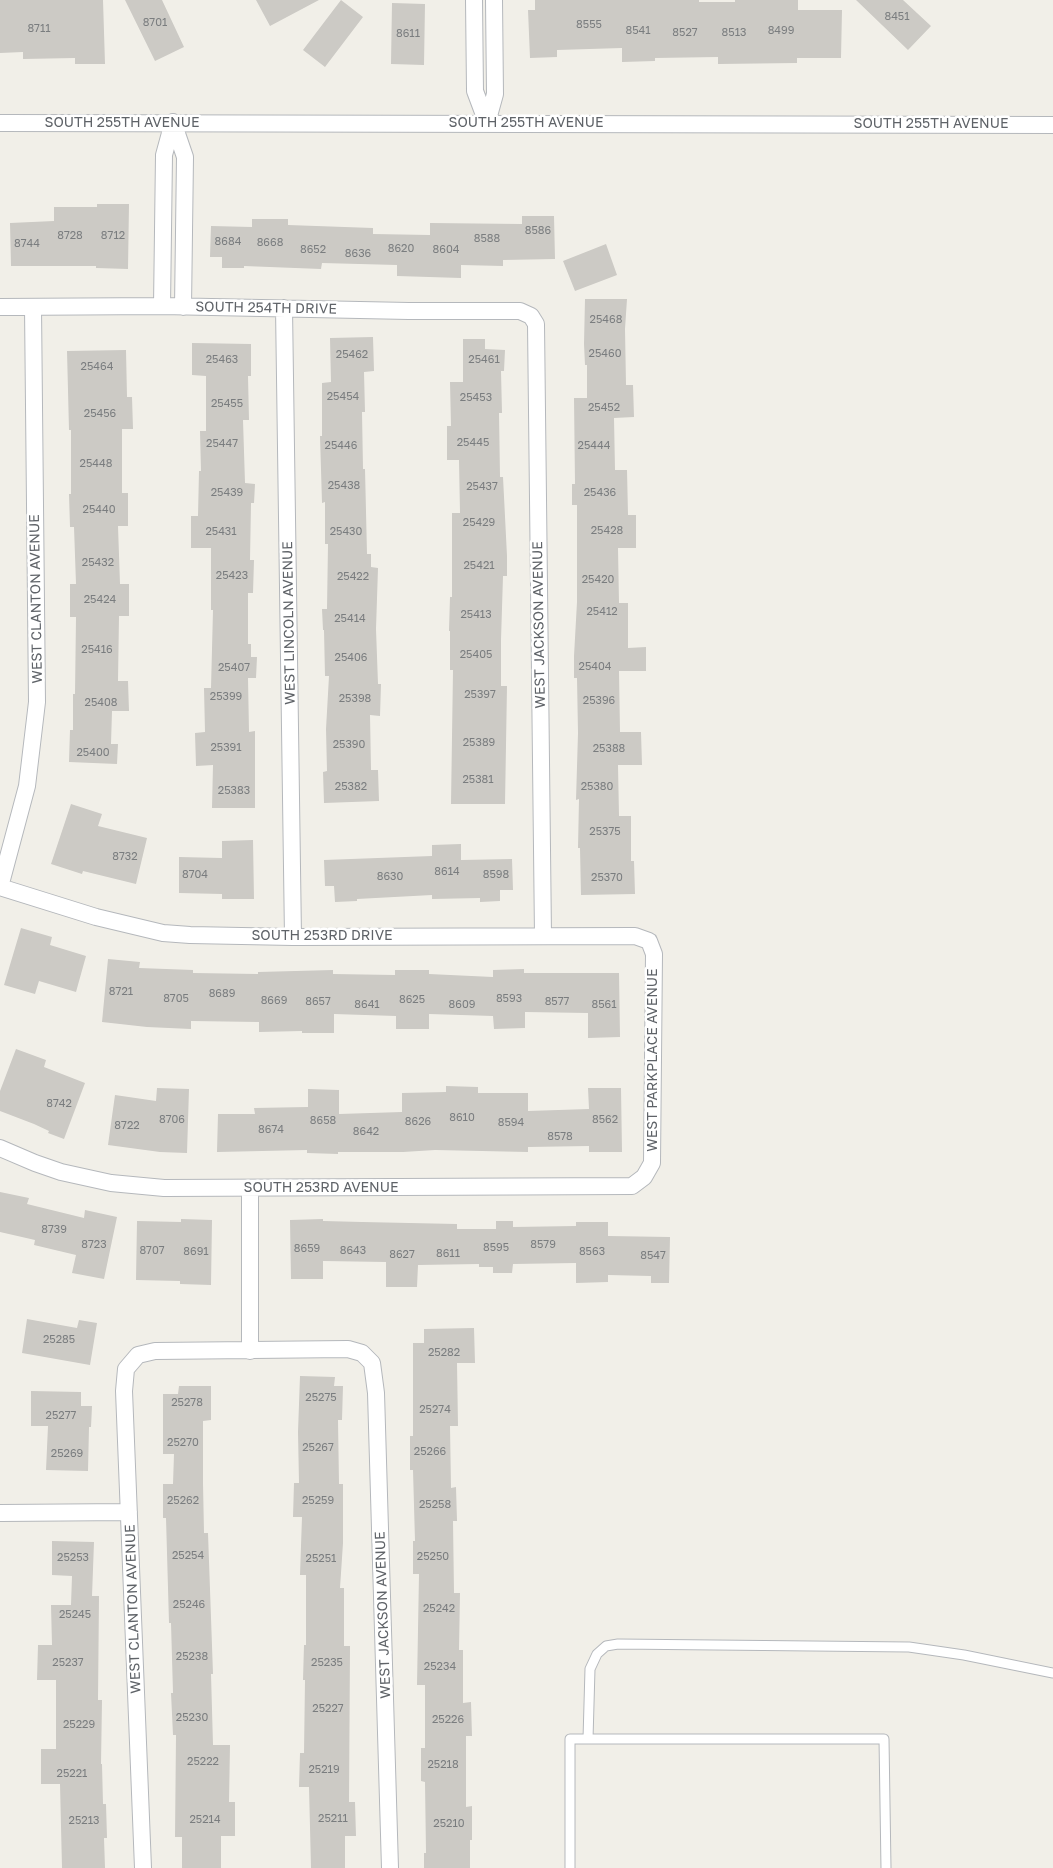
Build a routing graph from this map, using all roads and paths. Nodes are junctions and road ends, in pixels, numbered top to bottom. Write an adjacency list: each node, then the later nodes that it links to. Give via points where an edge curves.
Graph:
1 (474, 0): 5 (street, via 474,91)
2 (494, 0): 5 (street, via 495,94)
3 (173, 122): 4 (street, SOUTH 255TH AVENUE); 5 (street, SOUTH 255TH AVENUE); 7 (street, via 164,155); 10 (street, via 185,157)
4 (0, 123)
5 (487, 123): 6 (street, SOUTH 255TH AVENUE)
6 (1053, 124)
7 (162, 306): 9 (street, SOUTH 254TH DRIVE); 10 (street, SOUTH 254TH DRIVE)
8 (0, 307): 9 (street, SOUTH 254TH DRIVE)
9 (32, 307): 13 (street, WEST CLANTON AVENUE, via 37,702 27,786)
10 (183, 307): 11 (street, SOUTH 254TH DRIVE)
11 (284, 308): 12 (street, SOUTH 254TH DRIVE, via 520,311); 15 (street, WEST LINCOLN AVENUE)
12 (531, 316): 14 (street, WEST JACKSON AVENUE, via 536,324)
13 (0, 887): 15 (street, SOUTH 253RD DRIVE, via 96,917 163,933)
14 (543, 936): 15 (street, SOUTH 253RD DRIVE); 16 (street, SOUTH 253RD DRIVE, via 635,936)
15 (293, 937)
16 (649, 941): 18 (street, WEST PARKPLACE AVENUE, via 654,954 652,1163)
17 (0, 1148): 19 (street, SOUTH 253RD AVENUE, via 61,1172 111,1183 164,1188)
18 (644, 1177): 19 (street, SOUTH 253RD AVENUE, via 632,1186)
19 (250, 1188): 20 (street)
20 (250, 1351): 21 (street, WEST CLANTON AVENUE, via 155,1351 138,1355 126,1369); 26 (street, WEST JACKSON AVENUE, via 348,1349 362,1353 372,1363 376,1393)
21 (129, 1512): 22 (street); 25 (street, WEST CLANTON AVENUE)
22 (0, 1513)
23 (1053, 1673): 24 (lane, via 909,1647 618,1644 606,1646 597,1654 590,1670)
24 (588, 1739): 27 (lane, via 570,1739); 28 (lane, via 884,1740)
25 (143, 1868)
26 (390, 1868)
27 (570, 1868)
28 (886, 1868)

